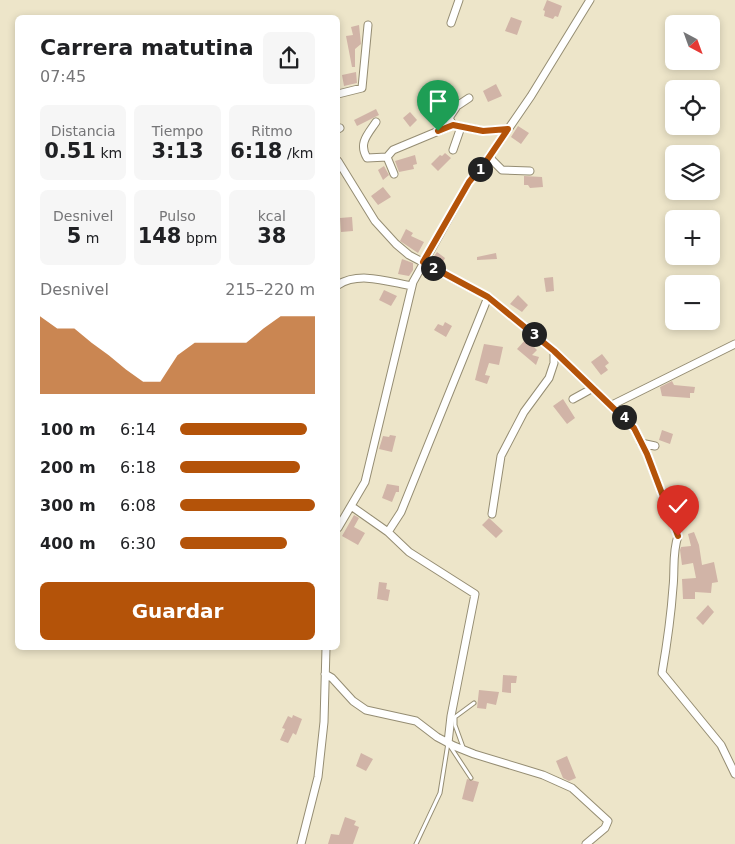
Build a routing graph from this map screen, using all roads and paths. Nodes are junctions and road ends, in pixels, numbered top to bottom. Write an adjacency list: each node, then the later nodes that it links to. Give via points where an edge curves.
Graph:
1 (459, 0): 3 (street)
2 (590, 0): 9 (street)
3 (451, 23)
4 (368, 25): 5 (street, via 362,88)
5 (340, 94)
6 (469, 98): 8 (street, via 451,113 449,118)
7 (376, 122): 12 (street, via 363,141 363,152 367,158)
8 (457, 126): 9 (street, via 483,131); 10 (street); 12 (street, via 393,150)
9 (508, 129): 11 (street)
10 (453, 150)
11 (490, 155): 14 (street, via 502,170); 16 (street, via 469,182)
12 (387, 156): 15 (street)
13 (340, 164): 16 (street, via 378,224 409,255)
14 (530, 171)
15 (394, 174)
16 (423, 262): 18 (street); 19 (street)
17 (340, 284): 18 (street, via 351,279 373,278)
18 (412, 286): 27 (street, via 365,482)
19 (488, 297): 21 (street); 30 (street, via 401,512)
20 (735, 344): 24 (street)
21 (554, 351): 22 (street); 28 (street, via 549,378 524,412 501,456)
22 (593, 388): 23 (street); 24 (street)
23 (573, 399)
24 (612, 405): 25 (street, via 634,428)
25 (641, 443): 26 (street); 36 (street, via 678,536 674,547 674,586 662,673 721,745)
26 (655, 446)
27 (351, 506): 29 (street); 30 (street)
28 (492, 514)
29 (340, 525)
30 (388, 532): 34 (street, via 409,552 475,594)
31 (326, 650): 32 (street)
32 (325, 674): 34 (street, via 360,707 416,721); 38 (street, via 318,777)
33 (474, 703): 35 (lane, via 455,717 459,739)
34 (448, 743): 35 (street); 37 (lane); 39 (lane, via 440,793)
35 (465, 750): 40 (street, via 543,775 572,788 608,821 605,828)
36 (735, 774)
37 (471, 778)
38 (301, 844)
39 (416, 844)
40 (586, 844)

